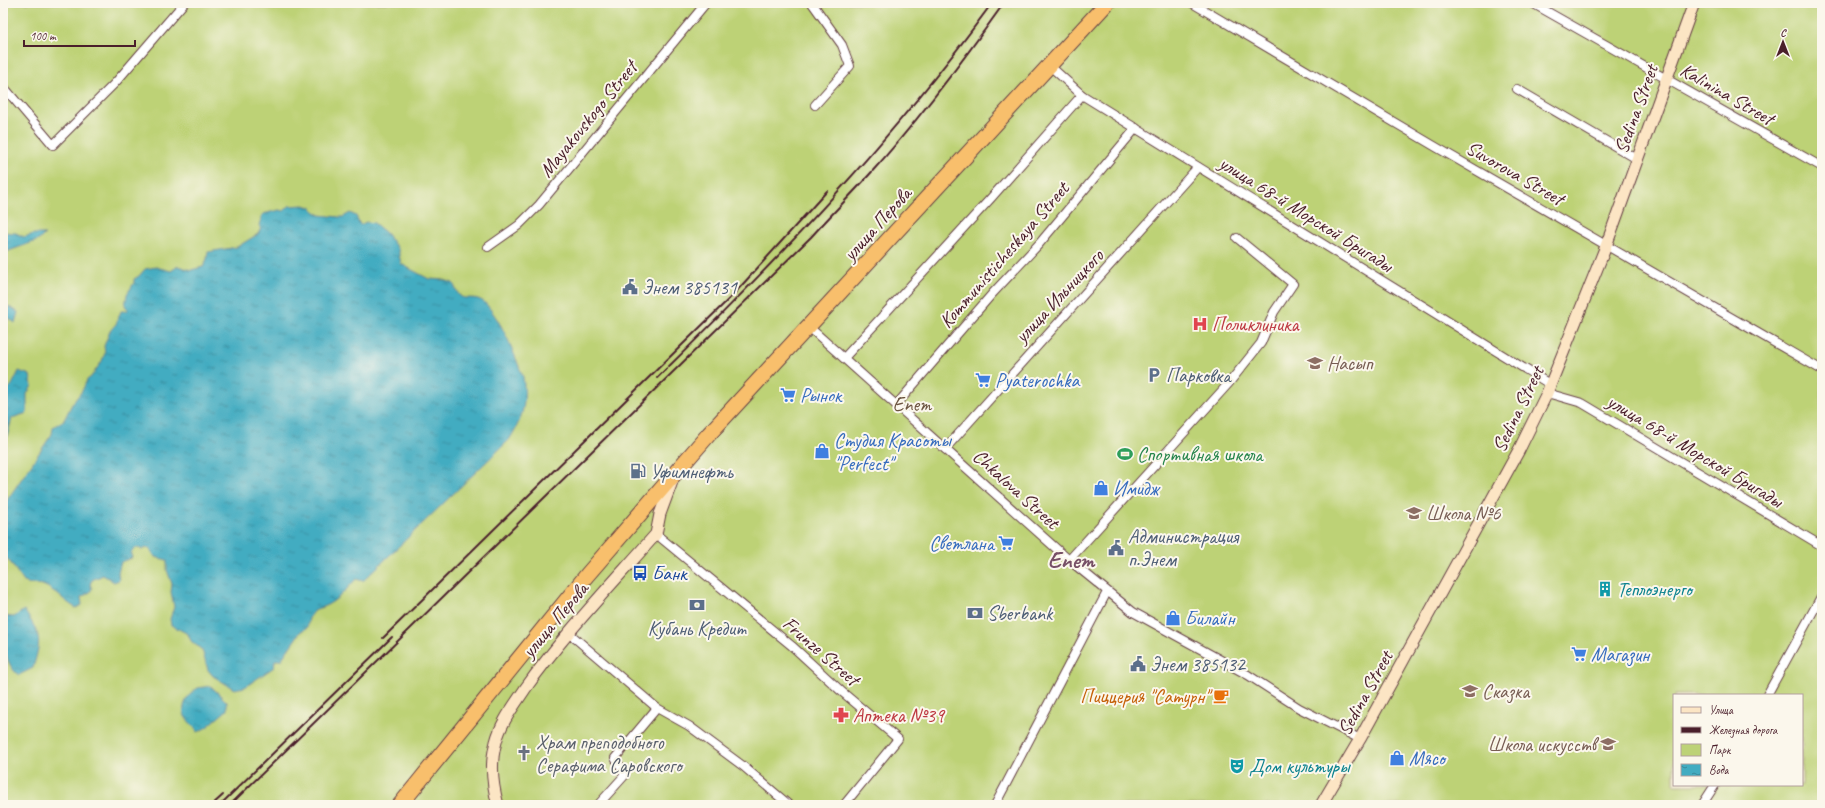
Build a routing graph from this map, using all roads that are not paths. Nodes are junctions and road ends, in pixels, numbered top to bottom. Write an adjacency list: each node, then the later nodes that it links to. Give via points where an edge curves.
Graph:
1 (184, 3): 10 (street, via 115,83 53,146)
2 (706, 3): 20 (street, Mayakovskogo Street, via 540,205 519,225)
3 (812, 3): 13 (street, via 842,45 850,66)
4 (1107, 3): 8 (highway, улица Перова)
5 (1192, 3): 19 (street, Suvorova Street)
6 (1532, 3): 9 (street, Kalinina Street)
7 (1694, 3): 9 (street, Sedina Street)
8 (1049, 65): 12 (street, улица 68-й Морской Бригады); 21 (highway, улица Перова)
9 (1666, 78): 15 (street, Sedina Street); 17 (street, Kalinina Street)
10 (3, 86)
11 (1517, 89): 15 (street)
12 (1082, 95): 14 (street, улица 68-й Морской Бригады); 22 (street)
13 (815, 105)
14 (1136, 128): 16 (street, улица 68-й Морской Бригады); 25 (street, Kommunisticheskaya Street, via 1039,244)
15 (1637, 159): 19 (street, Sedina Street)
16 (1198, 167): 24 (street, улица 68-й Морской Бригады); 26 (street, улица Ильницкого)
17 (1822, 167)
18 (1237, 238): 30 (street, via 1293,284 1274,312 1260,343 1229,383)
19 (1606, 246): 23 (street, Suvorova Street); 24 (street, Sedina Street)
20 (488, 247)
21 (809, 327): 22 (street, Chkalova Street); 27 (highway, улица Перова)
22 (844, 358): 25 (street, Chkalova Street)
23 (1822, 370)
24 (1549, 389): 29 (street, улица 68-й Морской Бригады, via 1582,404); 36 (street, Sedina Street, via 1519,450)
25 (897, 404): 26 (street, Chkalova Street)
26 (945, 449): 30 (street, Chkalova Street)
27 (676, 472): 28 (street, улица Перова); 38 (highway, улица Перова, via 568,598)
28 (656, 534): 33 (street, улица Перова); 42 (street, Frunze Street, via 792,646 898,739)
29 (1822, 546)
30 (1069, 560): 31 (street, Chkalova Street)
31 (1107, 592): 36 (street, Chkalova Street, via 1133,612 1248,675 1299,708); 43 (street)
32 (1822, 595): 34 (street)
33 (569, 633): 35 (street); 39 (street, улица Перова, via 539,669 503,722 496,741 492,766)
34 (1768, 694)
35 (657, 708): 40 (street, via 616,758 624,775); 41 (street, via 689,726 743,766)
36 (1360, 739): 44 (street, Sedina Street)
37 (1713, 786): 45 (street)
38 (400, 805)
39 (498, 805)
40 (598, 805)
41 (789, 805)
42 (844, 805)
43 (995, 805)
44 (1321, 805)
45 (1702, 805)

